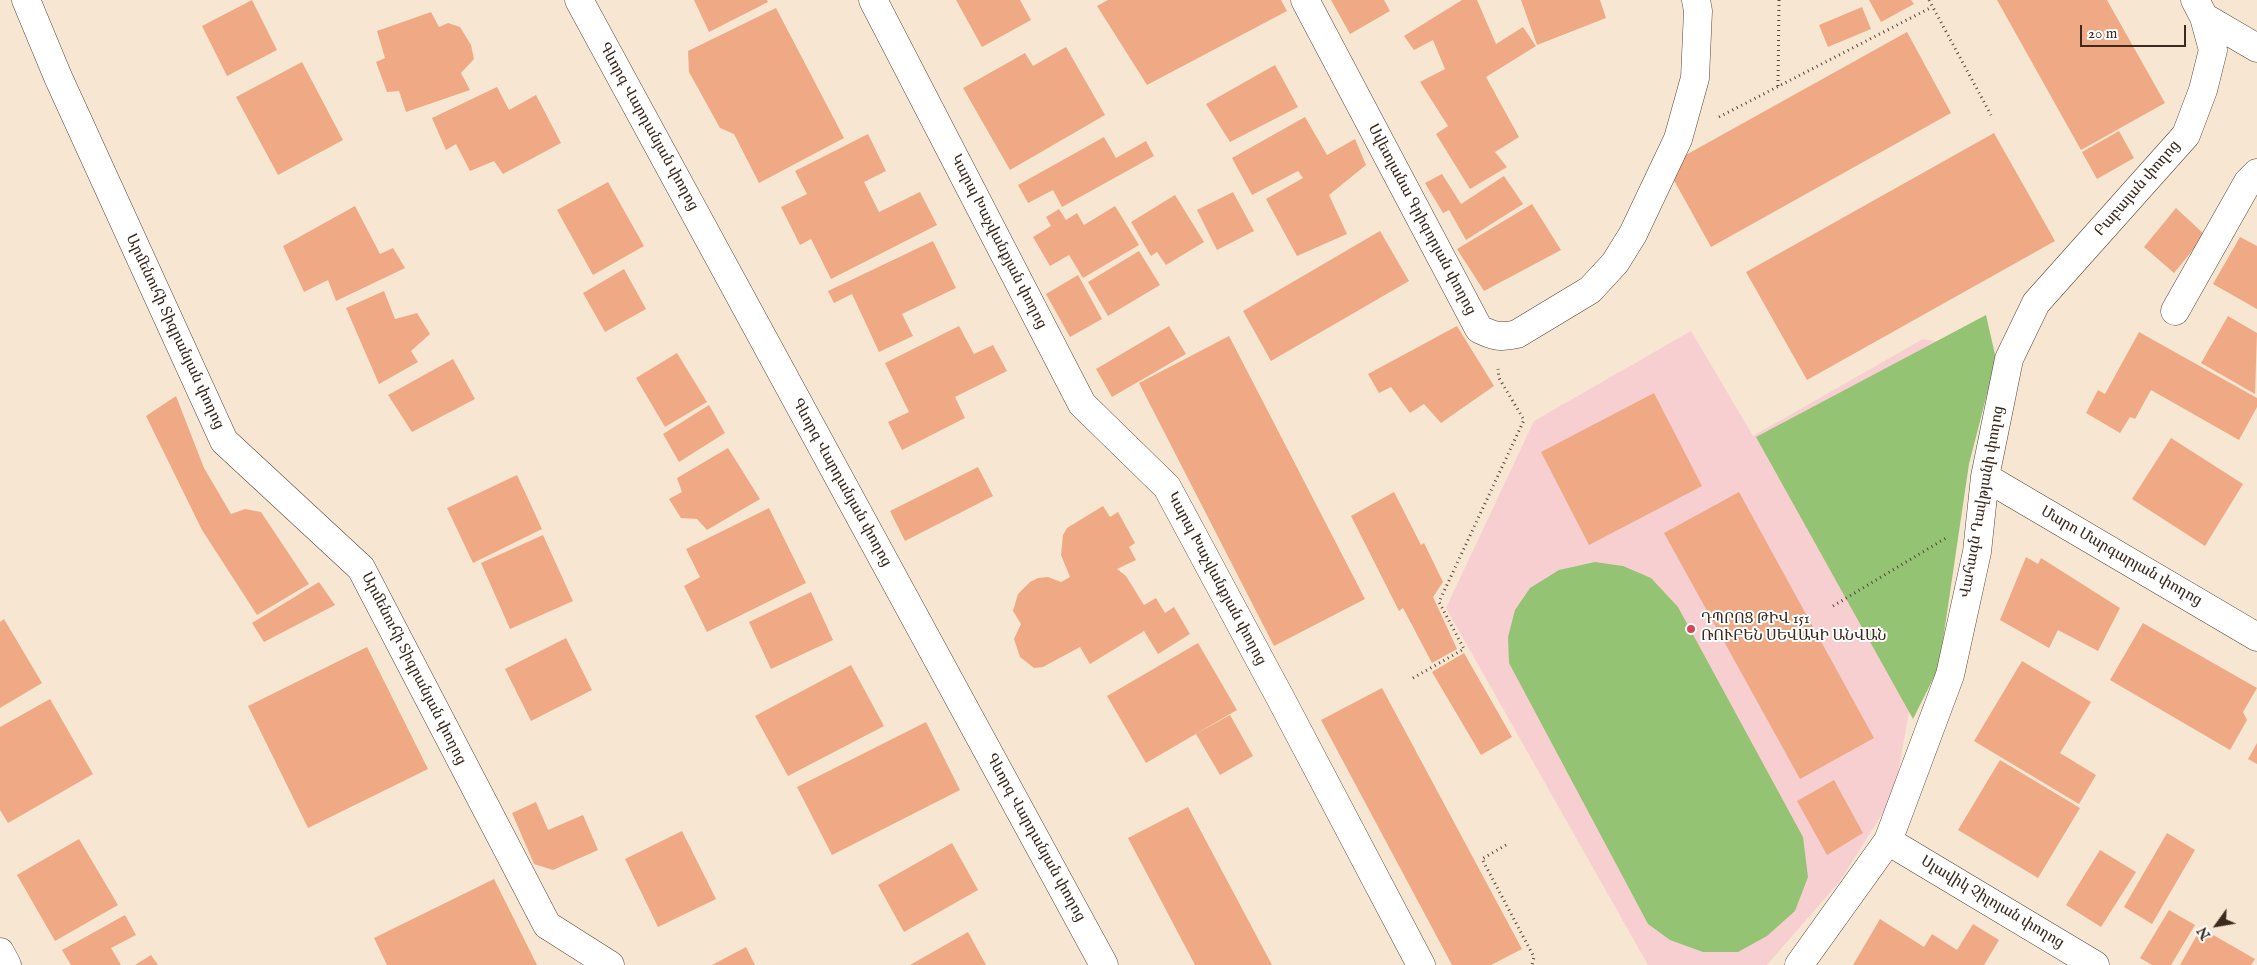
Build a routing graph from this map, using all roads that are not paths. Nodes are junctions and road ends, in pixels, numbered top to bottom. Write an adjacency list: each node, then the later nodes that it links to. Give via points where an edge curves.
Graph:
1 (26, 0): 16 (street, Արմենուհի Տիգրանյան փողոց, via 58,78 224,441 360,568 547,925)
2 (579, 0): 17 (street, Գևորգ Վարդանյան փողոց)
3 (873, 0): 18 (street, Կարպ Խաչվանքյան փողոց, via 1082,404 1167,487)
4 (1305, 0): 5 (street, Սվետլանա Գրիգորյան փողոց, via 1479,329 1504,337 1516,334 1590,290 1615,263 1633,234 1678,139 1695,78)
5 (1696, 0)
6 (2200, 8): 7 (street); 9 (street, Բաբայան փողոց, via 2212,50 2203,90 2186,135)
7 (2257, 48)
8 (2257, 173): 10 (street, via 2248,182)
9 (2076, 261): 11 (street, Վահագն Դավթյանի փողոց, via 2036,303 2009,359)
10 (2174, 311)
11 (1985, 477): 12 (street, Մարո Մարգարյան փողոց); 13 (street, Վահագն Դավթյանի փողոց, via 1977,552 1950,675)
12 (2257, 637)
13 (1888, 841): 19 (street, Վահագն Դավթյանի փողոց); 20 (street, Սլավիկ Չիլոյան փողոց)
14 (0, 952): 15 (street)
15 (7, 965)
16 (610, 965)
17 (1104, 965)
18 (1421, 965)
19 (1799, 965)
20 (2095, 965)

